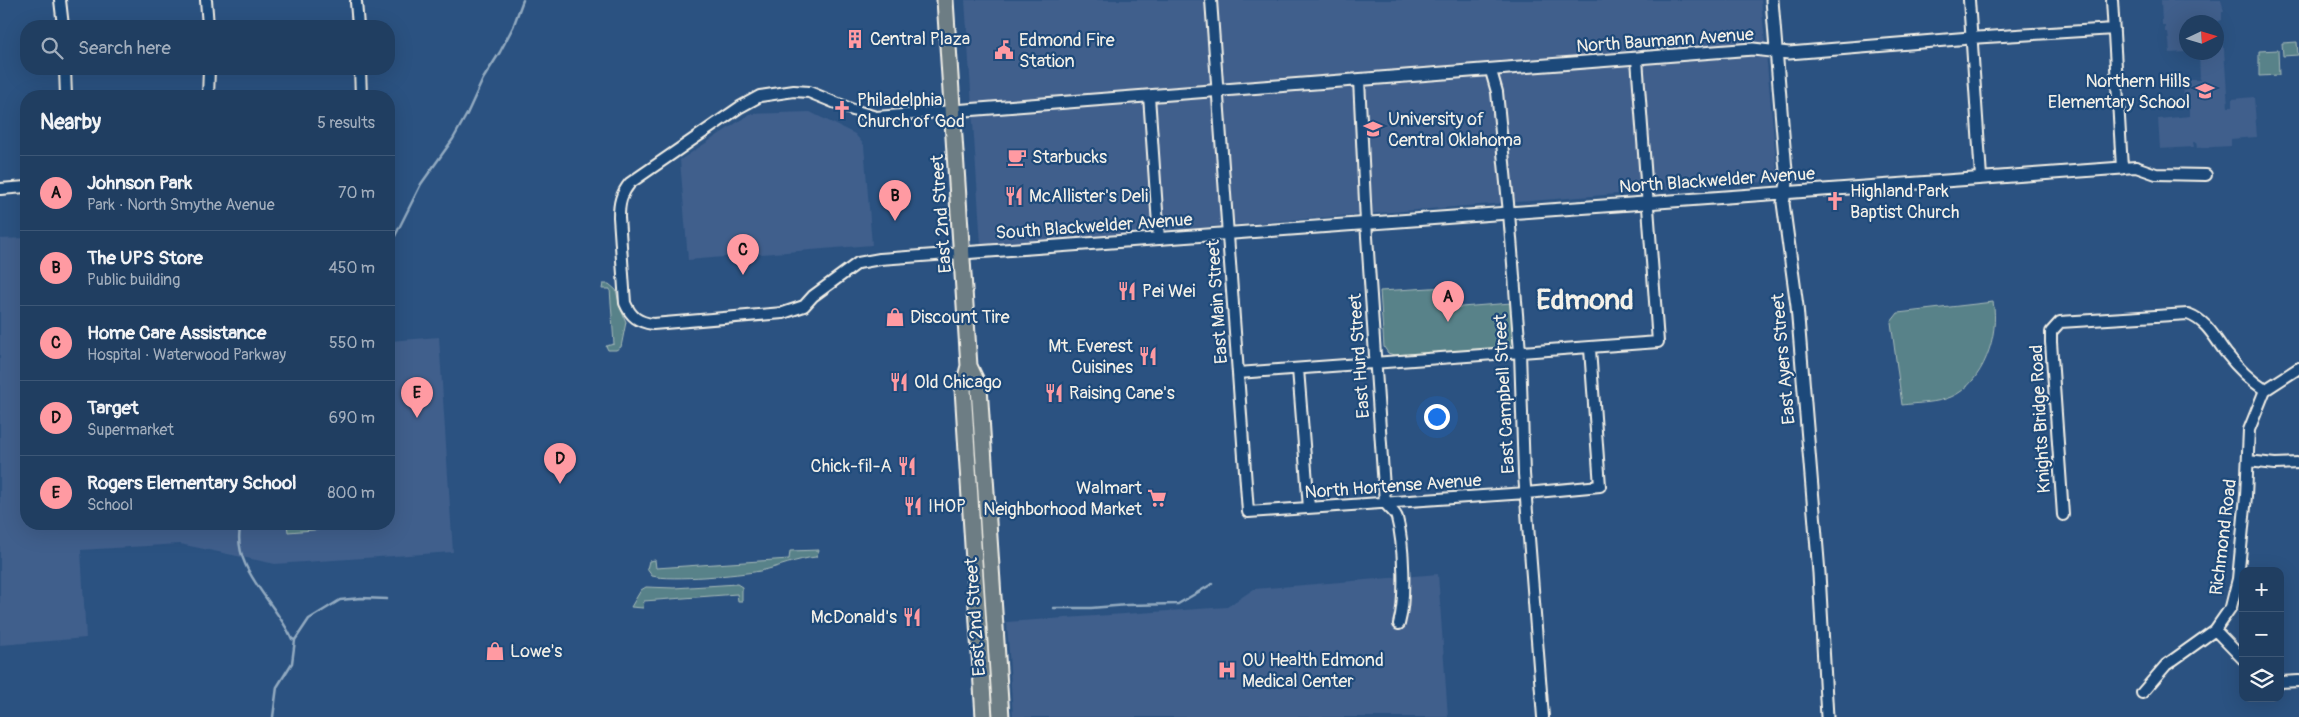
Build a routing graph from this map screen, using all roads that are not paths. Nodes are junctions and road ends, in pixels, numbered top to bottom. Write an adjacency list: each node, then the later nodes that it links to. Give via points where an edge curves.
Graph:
1 (60, 0): 9 (street)
2 (206, 0): 10 (street)
3 (945, 0): 26 (main road, East 2nd Street)
4 (1211, 0): 24 (street, East Main Street)
5 (1772, 0): 14 (street, East Ayers Street)
6 (1968, 0): 13 (street)
7 (2112, 0): 12 (street)
8 (356, 2): 11 (street)
9 (62, 20)
10 (208, 20)
11 (358, 20)
12 (2114, 29): 13 (street, North Baumann Avenue); 27 (street)
13 (1970, 38): 14 (street, North Baumann Avenue); 29 (street)
14 (1777, 53): 15 (street, North Baumann Avenue, via 1753,50); 32 (street, East Ayers Street, via 1787,183)
15 (1637, 59): 16 (street, North Baumann Avenue); 33 (street)
16 (1491, 71): 20 (street, North Baumann Avenue); 34 (street, East Campbell Street)
17 (65, 75): 21 (street)
18 (209, 75): 22 (street)
19 (360, 75): 23 (street)
20 (1359, 80): 24 (street, North Baumann Avenue); 35 (street, East Hurd Street)
21 (66, 90)
22 (208, 90)
23 (361, 90)
24 (1218, 91): 25 (street, North Baumann Avenue); 36 (street, East Main Street)
25 (1149, 96): 26 (street, North Baumann Avenue); 37 (street)
26 (953, 111): 38 (main road, East 2nd Street); 38 (street, via 876,117 820,95 794,91 760,96 740,107 630,183 624,191 619,217 625,303 637,320 653,324 783,313 804,306 858,263)
27 (2122, 168): 28 (street, North Blackwelder Avenue, via 2136,167 2156,174); 29 (street, North Blackwelder Avenue)
28 (2206, 175)
29 (1981, 177): 32 (street, North Blackwelder Avenue)
30 (20, 187): 31 (street)
31 (0, 189)
32 (1785, 193): 33 (street, North Blackwelder Avenue); 67 (street, East Ayers Street, via 1783,203 1797,306 1819,573)
33 (1649, 203): 34 (street, North Blackwelder Avenue); 39 (street, via 1658,342)
34 (1509, 213): 35 (street, North Blackwelder Avenue); 40 (street, East Campbell Street)
35 (1366, 222): 36 (street, North Blackwelder Avenue); 41 (street, East Hurd Street)
36 (1230, 234): 37 (street, South Blackwelder Avenue); 45 (street, East Main Street)
37 (1159, 239): 38 (street, South Blackwelder Avenue)
38 (962, 253): 42 (main road, East 2nd Street)
39 (1590, 349): 40 (street); 51 (street, North Hortense Avenue, via 1600,486)
40 (1520, 352): 41 (street); 51 (street, East Campbell Street)
41 (1375, 364): 44 (street); 52 (street, East Hurd Street)
42 (969, 366): 47 (main road, East 2nd Street, via 964,389); 50 (main road, East 2nd Street, via 978,387)
43 (2299, 368): 46 (street)
44 (1298, 369): 45 (street); 53 (street)
45 (1238, 373): 54 (street, East Main Street)
46 (2265, 390): 48 (street, Richmond Road, via 2249,430); 55 (street, Knights Bridge Road, via 2250,380 2226,354 2206,324 2188,314 2060,322 2052,332 2051,342)
47 (966, 430): 50 (main road, via 974,446 978,471); 58 (main road, East 2nd Street)
48 (2248, 461): 49 (street); 57 (street, Richmond Road, via 2238,579 2231,606)
49 (2299, 463)
50 (984, 476): 60 (main road, East 2nd Street)
51 (1526, 493): 52 (street, North Hortense Avenue); 66 (street, East Campbell Street)
52 (1385, 503): 53 (street, North Hortense Avenue); 56 (street, East Hurd Street, via 1397,516 1400,540 1403,572)
53 (1309, 508): 54 (street, North Hortense Avenue)
54 (1248, 512)
55 (2063, 515)
56 (1399, 624)
57 (2215, 630): 59 (street); 63 (street, Richmond Road, via 2166,665)
58 (980, 654): 60 (main road); 64 (main road, East 2nd Street)
59 (2241, 657)
60 (998, 674): 65 (main road, East 2nd Street)
61 (2299, 681): 62 (street)
62 (2284, 682)
63 (2142, 693)
64 (984, 717)
65 (1001, 717)
66 (1543, 717)
67 (1827, 717)

